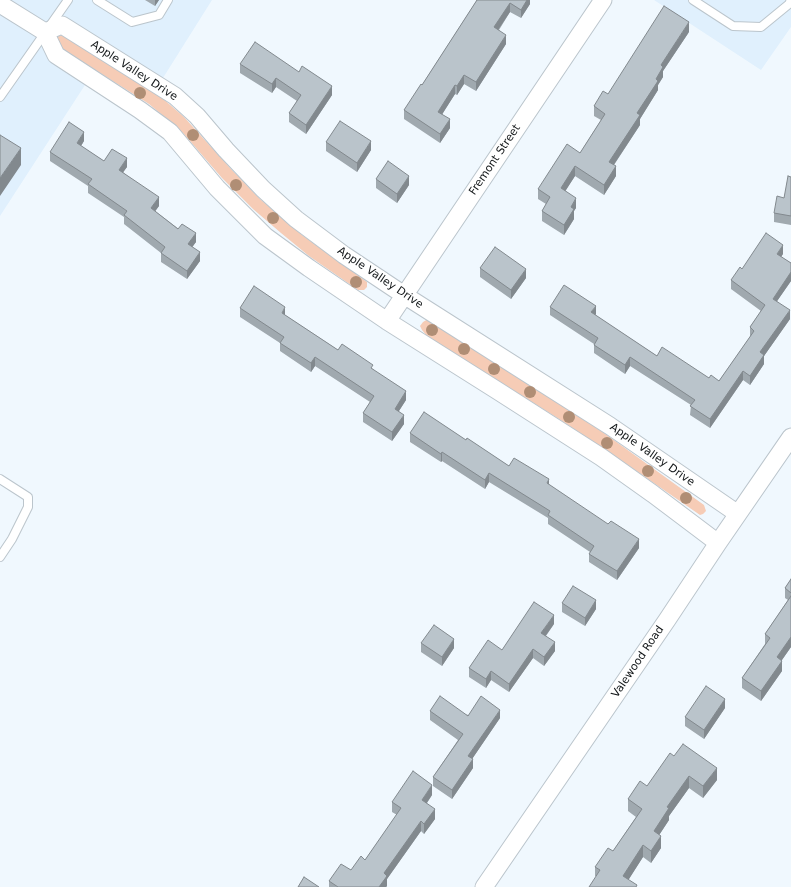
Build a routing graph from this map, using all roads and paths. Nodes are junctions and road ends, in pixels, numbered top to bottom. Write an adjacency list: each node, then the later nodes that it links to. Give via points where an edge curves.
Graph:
1 (68, 0): 8 (lane)
2 (97, 0): 3 (lane, via 132,22 159,15)
3 (168, 0)
4 (603, 0): 10 (street, Fremont Street)
5 (693, 0): 6 (lane, via 733,26 761,27)
6 (791, 0)
7 (0, 4): 8 (street)
8 (45, 32): 9 (lane); 10 (street, Apple Valley Drive, via 62,25 175,96 197,116 262,189 296,220 344,256); 11 (street, via 56,55 170,132 217,188 265,236)
9 (0, 97)
10 (404, 295): 11 (street, Fremont Street); 14 (street, Apple Valley Drive, via 610,426)
11 (387, 321): 15 (street, via 601,458)
12 (791, 437): 14 (street, Valewood Road)
13 (0, 479): 16 (lane, via 28,497 28,507)
14 (738, 514): 15 (street, Valewood Road)
15 (718, 543): 17 (street, Valewood Road)
16 (0, 557)
17 (484, 887)

